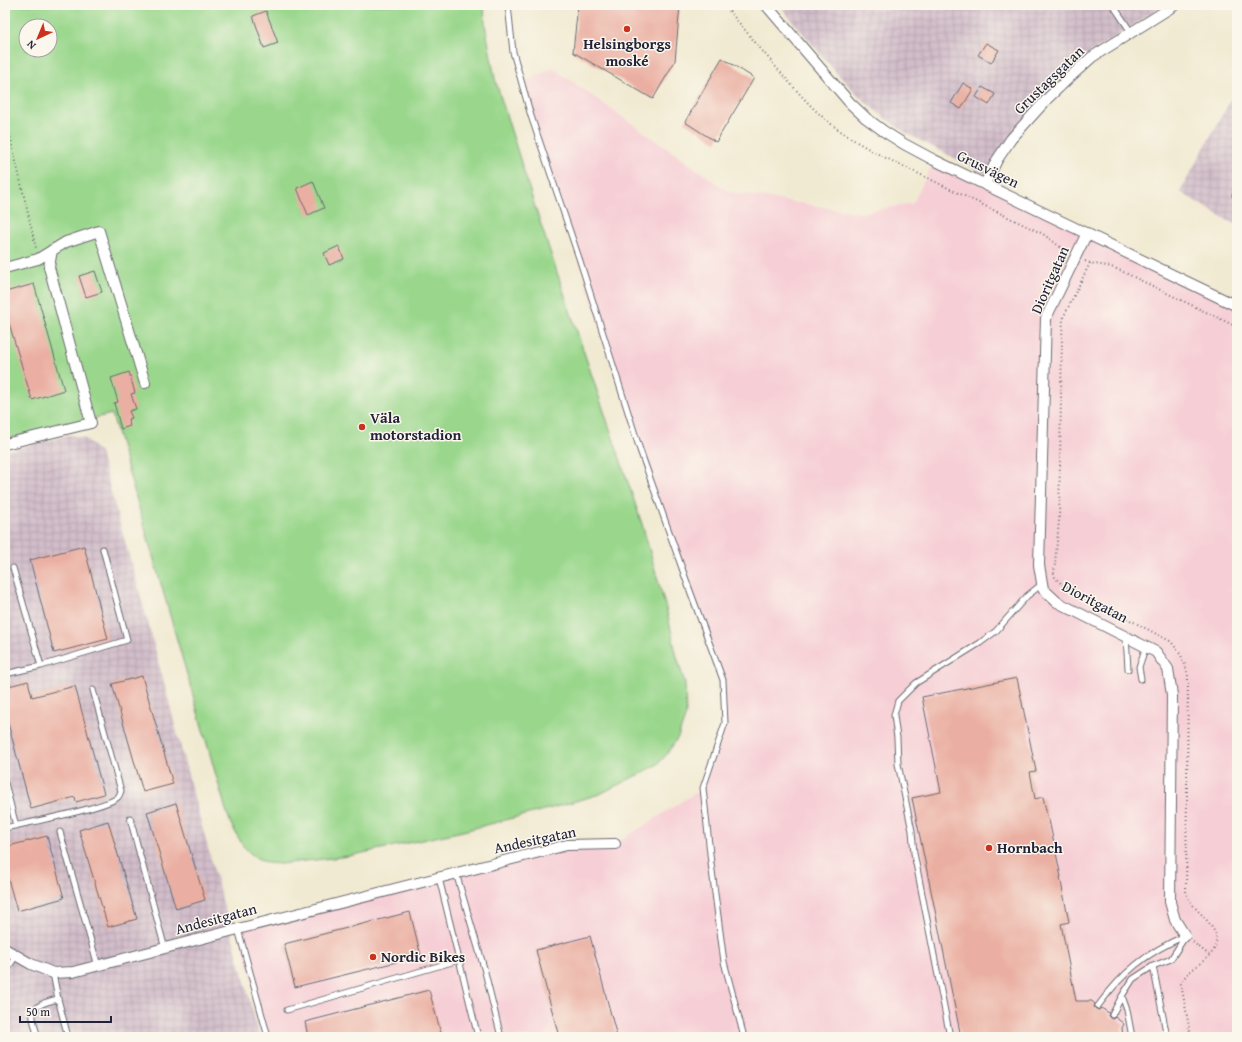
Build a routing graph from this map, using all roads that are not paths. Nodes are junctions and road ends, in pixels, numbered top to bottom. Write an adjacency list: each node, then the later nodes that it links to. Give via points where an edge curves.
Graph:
1 (508, 5): 51 (lane, via 513,52 531,116 640,450 724,680 725,723 703,788 724,962)
2 (766, 5): 6 (street, Grusvägen, via 850,103 866,118 904,144)
3 (1112, 5): 5 (lane)
4 (1175, 5): 5 (street, Grustagsgatan)
5 (1131, 32): 6 (street, Grustagsgatan, via 1092,57 1048,98 1003,150)
6 (985, 184): 7 (street, Grusvägen)
7 (1087, 233): 10 (street, Grusvägen); 15 (street, Dioritgatan, via 1046,318 1039,565)
8 (52, 250): 9 (street, via 38,259); 11 (street, via 66,242 99,231); 12 (street, via 49,267 91,423)
9 (5, 268)
10 (1237, 306)
11 (145, 383)
12 (5, 444)
13 (103, 549): 18 (lane, via 127,640)
14 (13, 568): 18 (lane)
15 (1042, 584): 16 (street, Dioritgatan, via 1043,589 1058,602); 52 (lane, via 1027,596 996,631 916,684 898,701 894,715 898,764)
16 (1126, 635): 17 (street, Dioritgatan); 19 (lane)
17 (1146, 646): 21 (lane, via 1139,667); 32 (street, Dioritgatan, via 1156,652 1168,669 1172,694 1170,902 1175,920)
18 (41, 666): 20 (lane)
19 (1128, 669)
20 (5, 674)
21 (1141, 680)
22 (93, 690): 25 (lane, via 121,791 118,797 110,802)
23 (5, 783): 25 (lane)
24 (130, 818): 33 (lane)
25 (16, 826): 26 (lane)
26 (5, 828)
27 (60, 832): 37 (lane)
28 (615, 844): 29 (street, Andesitgatan, via 567,845)
29 (456, 873): 30 (street, Andesitgatan); 50 (lane)
30 (439, 878): 31 (street, Andesitgatan); 36 (lane)
31 (238, 928): 33 (street, Andesitgatan); 48 (lane)
32 (1185, 936): 38 (lane, via 1171,959); 43 (lane, via 1166,944 1135,964)
33 (165, 948): 37 (street, Andesitgatan)
34 (5, 949): 35 (street, Andesitgatan)
35 (16, 956): 39 (lane); 40 (street, Andesitgatan)
36 (459, 960): 44 (lane); 49 (lane)
37 (98, 966): 40 (street, Andesitgatan, via 73,972)
38 (1153, 966): 41 (lane, via 1133,979); 54 (lane)
39 (5, 972)
40 (53, 973): 42 (lane)
41 (1122, 996): 45 (lane); 53 (lane)
42 (58, 999): 46 (lane, via 41,1005 34,1011 32,1017); 47 (lane)
43 (1098, 1006)
44 (288, 1010)
45 (1112, 1015)
46 (38, 1037)
47 (68, 1037)
48 (268, 1037)
49 (478, 1037)
50 (501, 1037)
51 (744, 1037)
52 (950, 1037)
53 (1132, 1037)
54 (1167, 1037)

